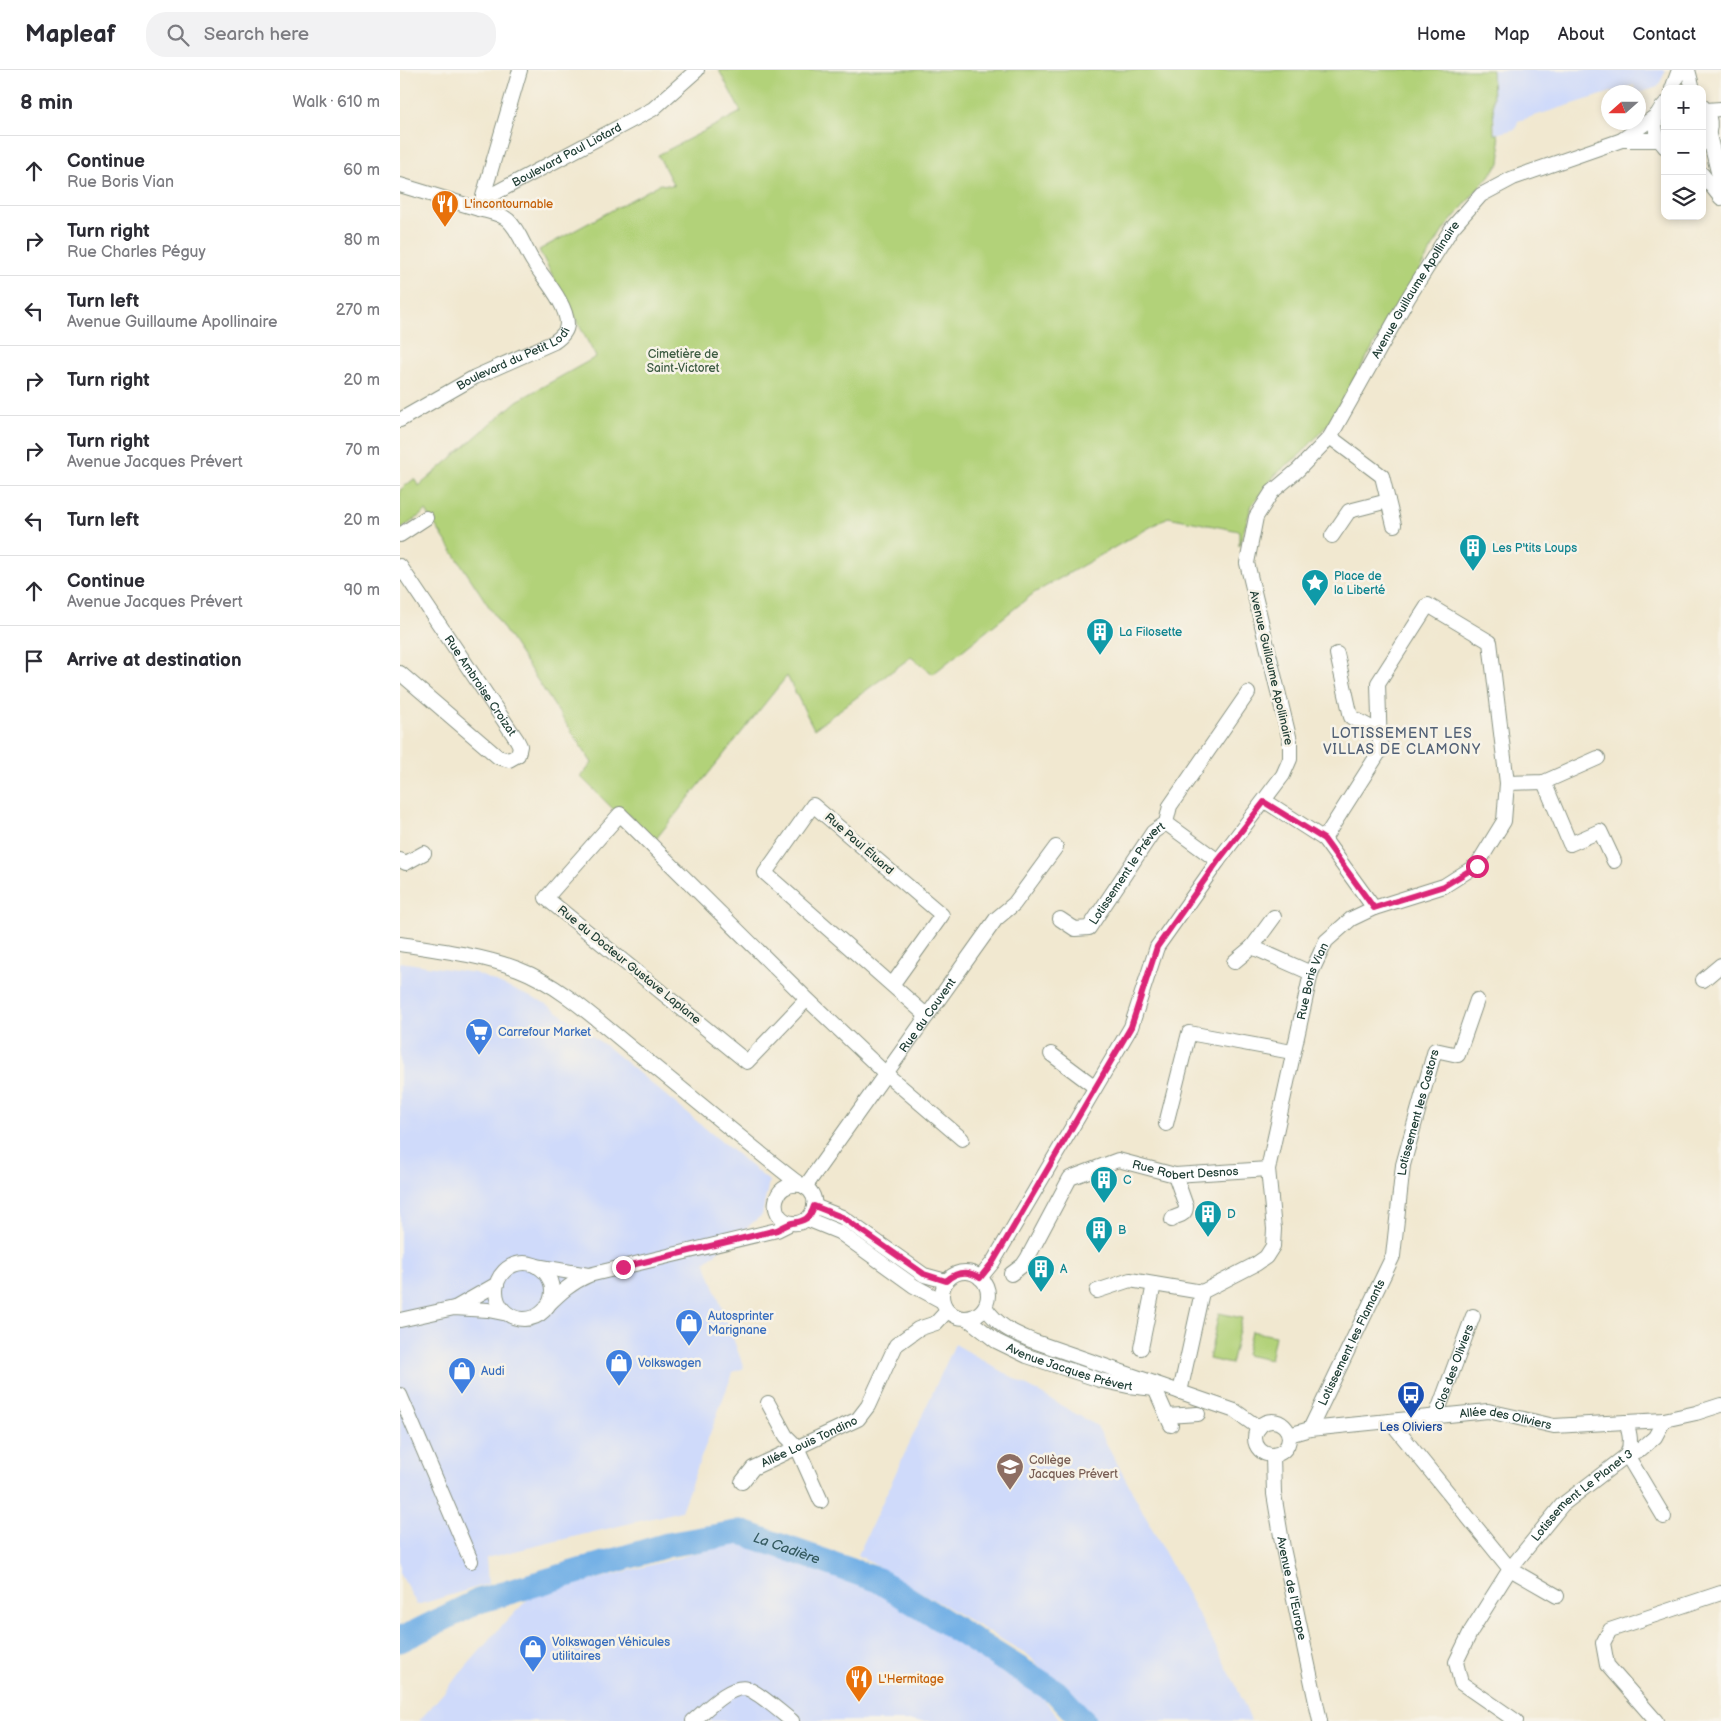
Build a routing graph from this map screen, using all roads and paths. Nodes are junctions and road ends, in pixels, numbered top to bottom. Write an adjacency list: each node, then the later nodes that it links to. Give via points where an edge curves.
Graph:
1 (520, 70): 19 (street)
2 (697, 70): 19 (street, Boulevard Paul Liotard, via 653,109)
3 (1679, 70): 5 (street)
4 (1688, 70): 6 (street)
5 (1673, 85)
6 (1692, 85)
7 (1706, 108): 8 (street)
8 (1721, 109)
9 (1661, 110): 12 (street, Avenue Guillaume Apollinaire); 13 (street, via 1655,123 1655,132)
10 (1706, 112): 11 (street)
11 (1711, 132): 16 (street)
12 (1622, 140): 14 (street, Avenue Guillaume Apollinaire); 21 (street, Avenue Guillaume Apollinaire, via 1512,178 1482,195 1452,228 1408,298)
13 (1661, 142)
14 (1661, 144)
15 (1703, 175): 18 (street)
16 (1721, 184)
17 (400, 185): 19 (street)
18 (1721, 198)
19 (481, 204): 20 (street, Boulevard du Petit Lodi, via 514,226 562,306 567,324 565,332 554,342 475,377)
20 (400, 420)
21 (1330, 437): 22 (street, via 1382,476); 35 (street, Avenue Guillaume Apollinaire, via 1272,492 1256,517 1247,562 1290,741 1290,759 1284,775)
22 (1388, 501): 24 (street); 26 (street, via 1350,511)
23 (426, 518): 25 (street)
24 (1394, 525)
25 (400, 535)
26 (1332, 536)
27 (400, 566): 29 (street, Rue Ambroise Croizat, via 517,740 520,746 518,755 509,760 498,757)
28 (1337, 654): 31 (street, via 1351,717)
29 (400, 673)
30 (1248, 693): 36 (street, Lotissement le Prévert, via 1170,806)
31 (1379, 732): 34 (street, Rue Boris Vian, via 1378,684 1428,605 1490,642); 37 (street, via 1380,751)
32 (1598, 758): 33 (street)
33 (1544, 782): 34 (street); 42 (street, via 1570,844 1600,831)
34 (1507, 783): 43 (street, Rue Boris Vian, via 1504,821 1477,866 1444,886)
35 (1264, 802): 37 (street); 41 (street, Avenue Guillaume Apollinaire)
36 (1166, 823): 41 (street); 45 (street, Lotissement le Prévert, via 1153,832 1089,928 1075,929)
37 (1324, 839): 43 (street)
38 (1056, 847): 55 (street, Rue du Couvent, via 1014,904 996,919)
39 (424, 853): 40 (street, via 406,863)
40 (400, 860)
41 (1218, 861): 59 (street, Avenue Guillaume Apollinaire, via 1157,947 1131,1027)
42 (1614, 861)
43 (1374, 908): 50 (street, Rue Boris Vian, via 1351,919 1326,941)
44 (1274, 917): 47 (street)
45 (1060, 920)
46 (400, 944): 62 (street, via 488,960 519,969 547,983)
47 (1252, 948): 48 (street); 50 (street)
48 (1234, 962)
49 (1721, 966): 51 (street)
50 (1311, 973): 56 (street, Rue Boris Vian)
51 (1703, 980)
52 (892, 985): 52 (street, Rue Paul Éluard, via 765,873 813,805 942,915); 55 (street, Rue Paul Éluard)
53 (807, 999): 53 (street, Rue du Docteur Gustave Laplane, via 620,814 546,898 748,1062); 58 (street, Rue du Docteur Gustave Laplane)
54 (1477, 1000): 72 (street, Lotissement les Castors, via 1458,1055 1435,1050 1403,1165)
55 (927, 1016): 58 (street, Rue du Couvent)
56 (1292, 1052): 60 (street, via 1188,1033); 63 (street, Rue Boris Vian)
57 (1051, 1054): 59 (street)
58 (885, 1073): 61 (street, Rue du Docteur Gustave Laplane); 65 (street, Rue du Couvent)
59 (1095, 1088): 76 (street, Avenue Guillaume Apollinaire, via 998,1254)
60 (1166, 1124)
61 (962, 1139)
62 (776, 1166): 65 (street); 66 (street)
63 (1268, 1169): 64 (street, Rue Robert Desnos); 81 (street, Rue Boris Vian, via 1273,1246 1256,1264)
64 (1175, 1175): 69 (street, via 1186,1211); 74 (street, Rue Robert Desnos, via 1118,1160 1070,1178 1024,1265)
65 (803, 1186): 66 (street, via 789,1185); 68 (street, via 812,1196)
66 (780, 1191): 67 (street, via 776,1201)
67 (778, 1212): 70 (street); 71 (street)
68 (811, 1212): 70 (street, via 797,1223); 77 (street, via 842,1217 924,1274); 83 (street)
69 (1172, 1220)
70 (791, 1223): 71 (street)
71 (755, 1236): 75 (street)
72 (1393, 1256): 102 (street, Lotissement les Flamants)
73 (535, 1266): 75 (street); 78 (street, via 513,1266); 82 (street, via 542,1270 550,1283)
74 (1011, 1274)
75 (589, 1275): 82 (street, via 568,1286)
76 (980, 1278): 77 (street, via 966,1272); 84 (street, via 988,1292)
77 (946, 1281): 83 (street, via 941,1295)
78 (497, 1284): 85 (street); 86 (street, via 497,1300)
79 (1154, 1284): 80 (street, via 1130,1280); 81 (street); 90 (street)
80 (1097, 1292)
81 (1202, 1292): 92 (street)
82 (547, 1306): 86 (street, via 541,1313 524,1319)
83 (945, 1306): 88 (street, via 954,1316); 104 (street, Allée Louis Tondino, via 936,1323 918,1329 896,1345 868,1406 858,1419)
84 (985, 1307): 88 (street); 92 (street, Avenue Jacques Prévert, via 1003,1327 1033,1341)
85 (454, 1308): 86 (street); 89 (street)
86 (508, 1314)
87 (1473, 1316): 97 (street, Clos des Oliviers)
88 (968, 1319): 91 (street, Avenue Jacques Prévert, via 996,1341 1027,1356 1100,1380)
89 (400, 1320)
90 (1141, 1348)
91 (1155, 1389): 92 (street, Avenue Jacques Prévert); 94 (street, via 1169,1421 1199,1417)
92 (1180, 1392): 94 (street, Avenue Jacques Prévert)
93 (400, 1396): 110 (street)
94 (1201, 1399): 101 (street, Avenue Jacques Prévert, via 1235,1411)
95 (768, 1403): 104 (street, via 786,1436)
96 (1721, 1404): 98 (street, Allée des Oliviers)
97 (1436, 1416): 99 (street, Allée des Oliviers); 100 (street, Allée des Oliviers, via 1488,1411 1554,1426)
98 (1664, 1420): 100 (street, Allée des Oliviers); 106 (street, via 1655,1437 1641,1449)
99 (1390, 1421): 102 (street, Allée des Oliviers); 111 (street)
100 (1626, 1422): 106 (street, via 1631,1445)
101 (1259, 1428): 103 (street, via 1274,1421 1284,1426); 105 (street, via 1256,1438 1259,1448)
102 (1310, 1429): 103 (street, Allée des Oliviers)
103 (1289, 1435): 105 (street, via 1286,1448)
104 (797, 1447): 107 (street, Allée Louis Tondino, via 753,1468); 108 (street)
105 (1273, 1455): 116 (street, Avenue de l'Europe, via 1274,1494 1283,1548)
106 (1627, 1455): 109 (street, Lotissement Le Planet 3); 111 (street, Lotissement Le Planet 3, via 1562,1505)
107 (742, 1482)
108 (821, 1501)
109 (1664, 1518)
110 (471, 1562)
111 (1510, 1569): 113 (street); 117 (street, Lotissement Le Planet 3, via 1471,1631 1456,1662 1461,1683)
112 (1721, 1593): 118 (street, via 1610,1630 1603,1643 1607,1665)
113 (1557, 1596)
114 (693, 1721): 115 (street, via 734,1688 747,1688)
115 (792, 1721)
116 (1320, 1721)
117 (1516, 1721)
118 (1656, 1721)

